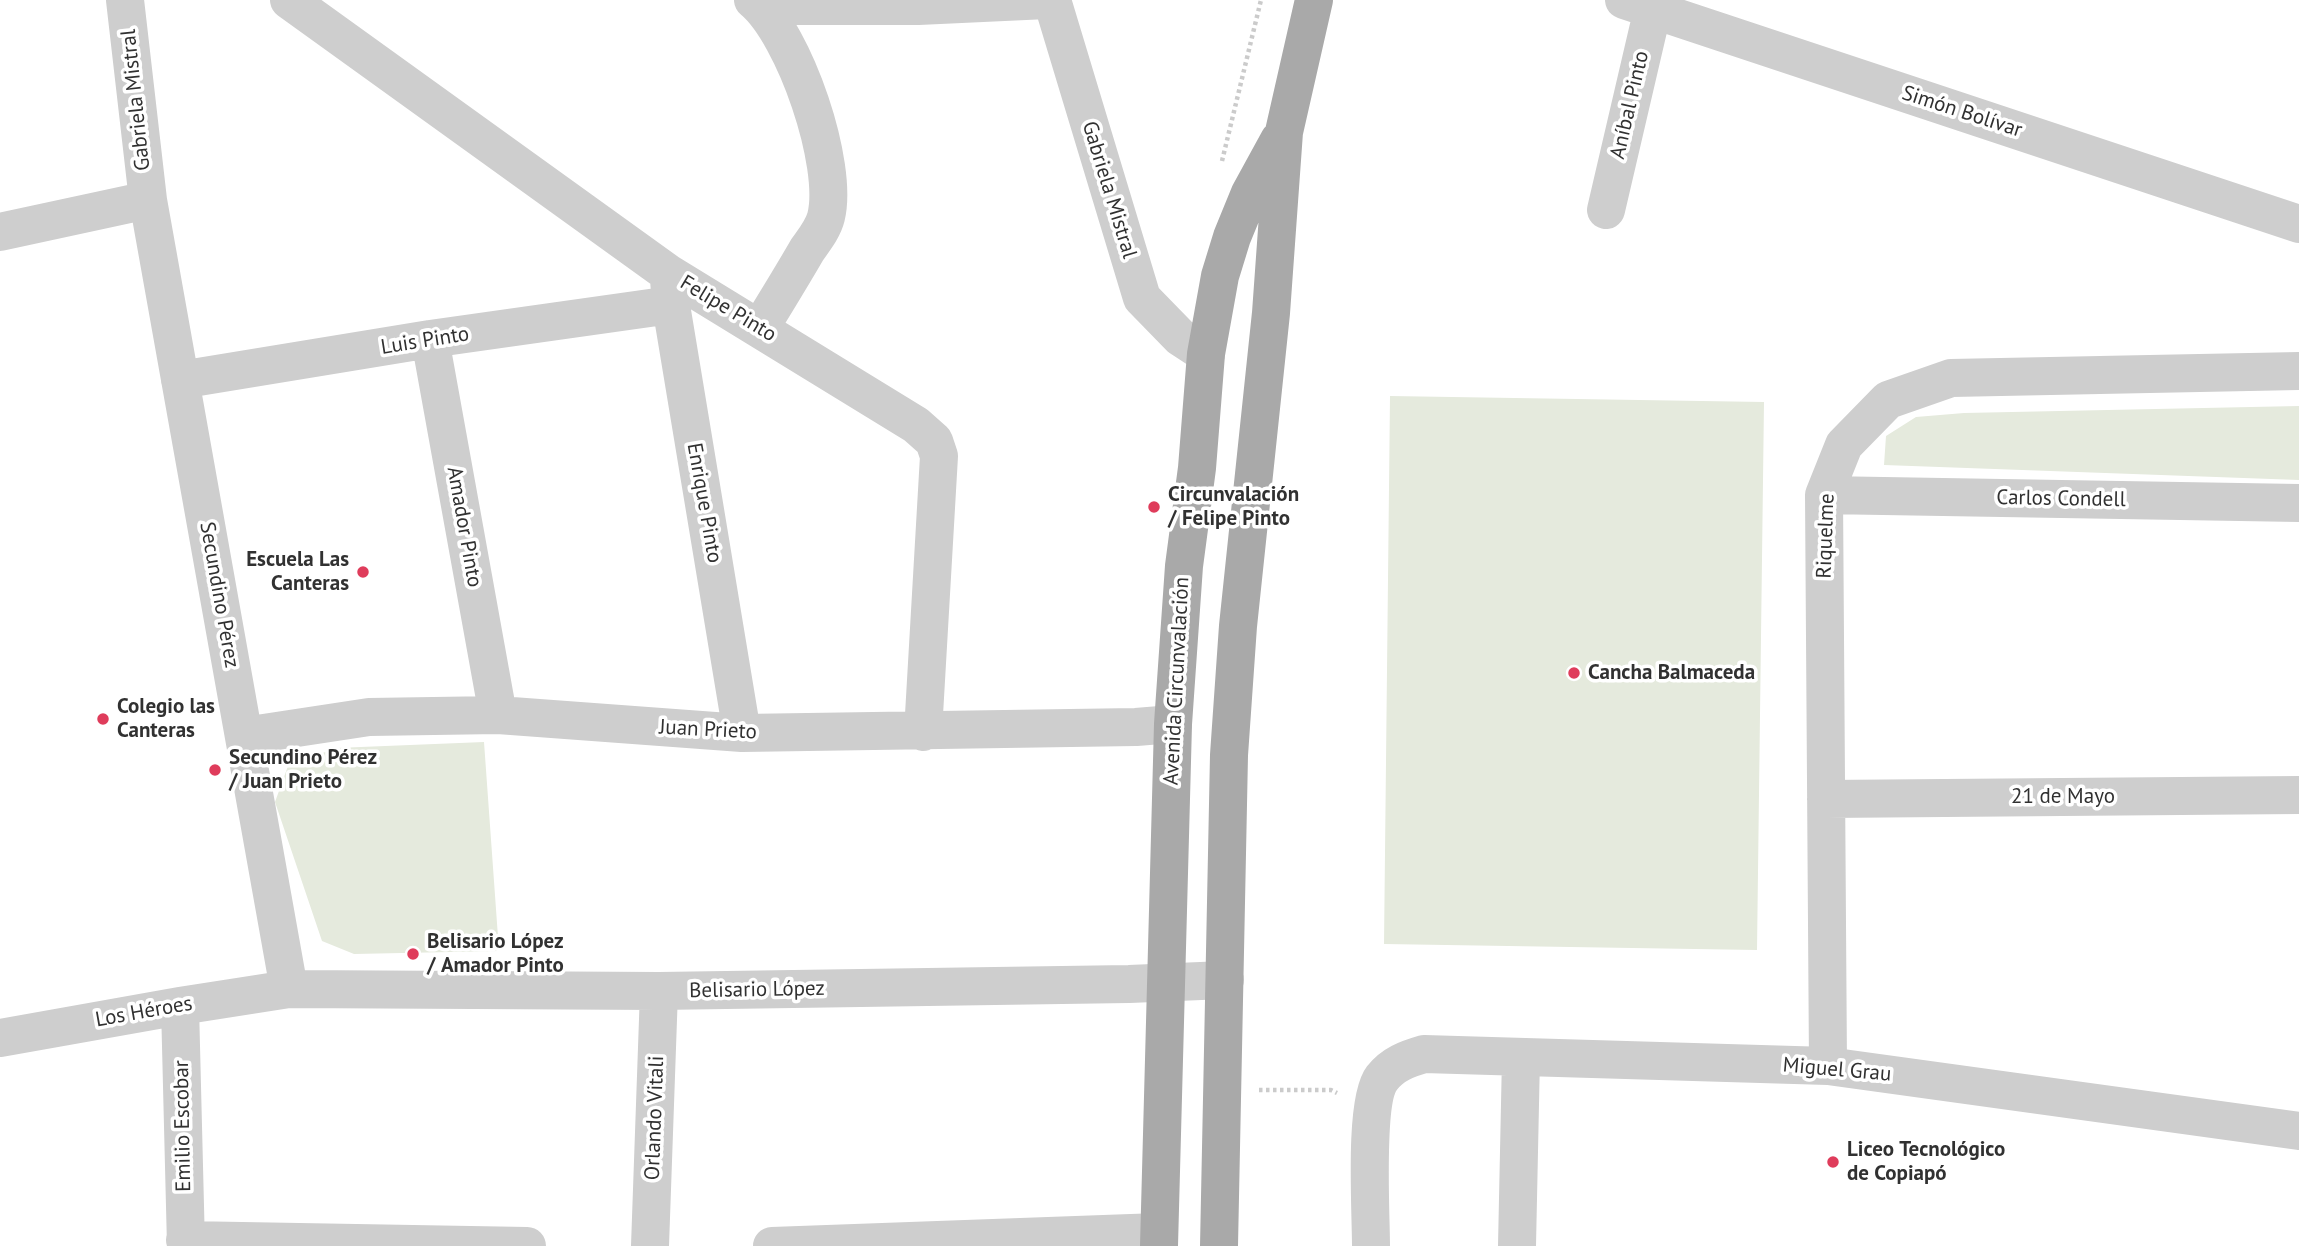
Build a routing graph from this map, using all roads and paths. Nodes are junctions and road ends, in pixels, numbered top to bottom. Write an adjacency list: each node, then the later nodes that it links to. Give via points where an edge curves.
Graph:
1 (125, 0): 8 (street, Gabriela Mistral)
2 (289, 0): 12 (street, Felipe Pinto)
3 (1049, 0): 5 (street, via 918,6); 15 (street, Gabriela Mistral, via 1142,298 1180,337)
4 (1314, 0): 7 (main road, Avenida Circunvalación)
5 (757, 3): 13 (street, via 787,45 807,88 829,195 826,220)
6 (1644, 3): 9 (street, Aníbal Pinto); 10 (street, Simón Bolívar)
7 (1284, 132): 15 (main road, Avenida Circunvalación, via 1232,237); 27 (main road, Avenida Circunvalación, via 1229,755)
8 (148, 201): 11 (street); 17 (street, Secundino Pérez)
9 (1606, 209)
10 (2299, 224)
11 (0, 232)
12 (669, 289): 13 (street, Felipe Pinto); 14 (street, Luis Pinto); 23 (street, Enrique Pinto)
13 (760, 328): 22 (street, Felipe Pinto, via 916,425 934,441 939,456)
14 (430, 339): 17 (street, Luis Pinto); 20 (street, Amador Pinto)
15 (1206, 355): 21 (main road, Avenida Circunvalación)
16 (2299, 371): 18 (street, Riquelme, via 1951,378 1888,400 1844,445)
17 (180, 380): 24 (street, Secundino Pérez)
18 (1824, 495): 19 (street, Carlos Condell); 26 (street, Riquelme)
19 (2299, 503)
20 (498, 715): 23 (street, Juan Prieto); 24 (street, Juan Prieto, via 369,717)
21 (1173, 723): 22 (street, Juan Prieto); 28 (main road, Avenida Circunvalación)
22 (923, 732): 23 (street, Juan Prieto)
23 (742, 733)
24 (244, 736): 29 (street, Secundino Pérez)
25 (2299, 795): 26 (street, 21 de Mayo)
26 (1826, 799): 34 (street, Riquelme)
27 (1225, 980): 28 (street, Belisario López); 35 (main road, Avenida Circunvalación)
28 (1165, 982): 30 (street, Belisario López); 38 (main road, Avenida Circunvalación)
29 (289, 989): 30 (street, Belisario López); 31 (street, Los Héroes)
30 (659, 991): 42 (street, Orlando Vitali)
31 (180, 1006): 32 (street, Los Héroes); 39 (street, Emilio Escobar)
32 (0, 1038)
33 (1521, 1057): 34 (street, Miguel Grau); 36 (street, Miguel Grau, via 1424,1054 1394,1067); 46 (street)
34 (1828, 1066): 37 (street, Miguel Grau)
35 (1223, 1090): 36 (path, via 1331,1090); 44 (main road, Avenida Circunvalación)
36 (1376, 1095): 45 (street)
37 (2299, 1131)
38 (1159, 1239): 40 (street)
39 (186, 1243): 41 (street)
40 (869, 1245): 43 (street)
41 (527, 1246)
42 (650, 1246)
43 (772, 1246)
44 (1219, 1246)
45 (1371, 1246)
46 (1517, 1246)

